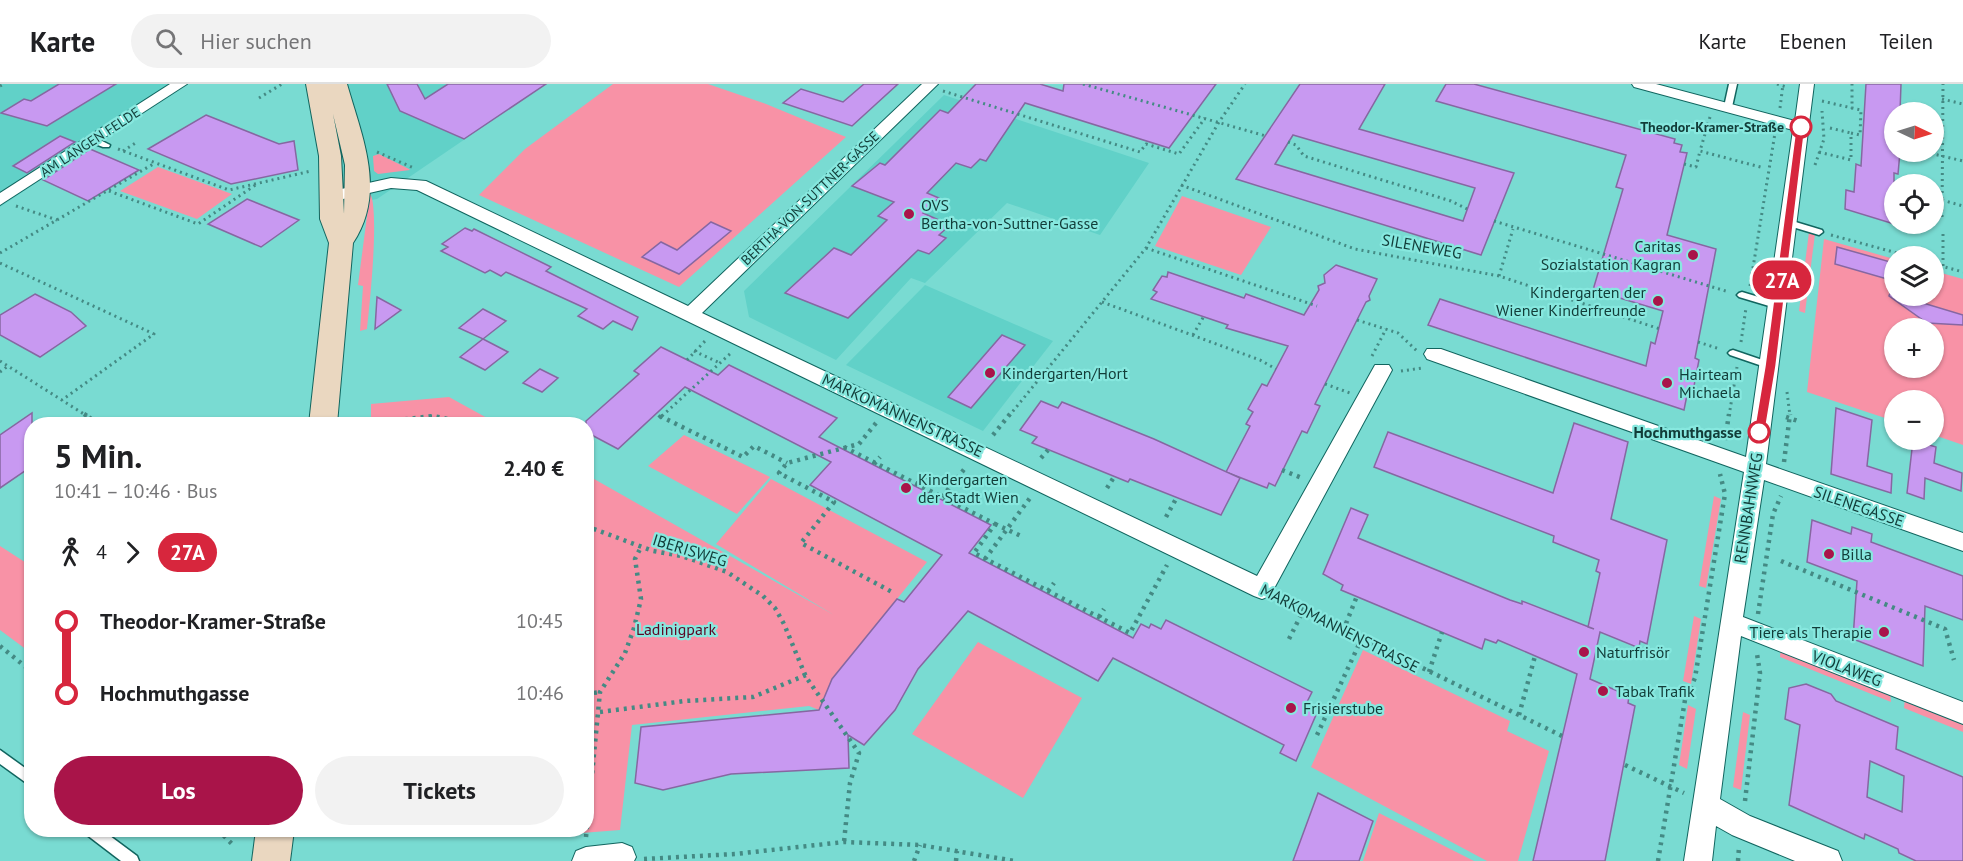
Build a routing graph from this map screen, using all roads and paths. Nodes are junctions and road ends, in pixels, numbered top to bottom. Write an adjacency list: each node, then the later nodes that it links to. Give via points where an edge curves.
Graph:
1 (180, 84): 29 (street, AM LANGEN FELDE)
2 (282, 84): 15 (path)
3 (317, 84): 47 (main road, via 328,138)
4 (336, 84): 45 (main road, via 352,136)
5 (1083, 84): 23 (path)
6 (1245, 84): 24 (path)
7 (1639, 84): 19 (street)
8 (1733, 84): 19 (lane)
9 (1777, 84): 14 (path)
10 (1807, 84): 25 (street, RENNBAHNWEG)
11 (1852, 84): 20 (path)
12 (1943, 84): 16 (path)
13 (930, 85): 23 (path, via 1140,152 1146,144 1179,154); 71 (street, BERTHA-VON-SUTTNER-GASSE)
14 (1784, 85): 22 (path)
15 (259, 98)
16 (1942, 99): 18 (path)
17 (1822, 101): 20 (path)
18 (1963, 104)
19 (1728, 106): 25 (street)
20 (1852, 108): 27 (path, via 1863,111 1862,136)
21 (1712, 112): 34 (path)
22 (1779, 115)
23 (1205, 118): 24 (path)
24 (1219, 122): 28 (path); 44 (path)
25 (1801, 127): 54 (street, RENNBAHNWEG)
26 (1830, 128): 27 (path)
27 (1851, 133): 35 (path, via 1851,160)
28 (1266, 136)
29 (99, 142): 33 (path); 49 (street, AM LANGEN FELDE)
30 (137, 142): 33 (path)
31 (1288, 142): 51 (path, via 1296,145 1304,156)
32 (369, 149): 42 (path)
33 (123, 151): 38 (path)
34 (1700, 151): 39 (path, via 1696,167); 40 (path)
35 (1818, 152)
36 (1944, 156): 37 (path)
37 (1963, 161)
38 (156, 163): 43 (path, via 229,190); 46 (path)
39 (1684, 164)
40 (1764, 168)
41 (312, 171): 43 (path)
42 (420, 172)
43 (259, 183): 46 (path, via 198,224)
44 (1181, 185): 60 (path); 66 (path, SILENEWEG, via 1355,249)
45 (357, 189): 47 (street, MARKOMANNENSTRASSE); 58 (main road, via 356,217); 71 (street, MARKOMANNENSTRASSE, via 400,182 420,185)
46 (108, 191): 52 (path)
47 (332, 197): 58 (main road, via 332,219)
48 (1944, 201): 50 (path)
49 (7, 203): 52 (path)
50 (1963, 206)
51 (1467, 209)
52 (58, 220): 62 (path)
53 (1494, 221): 55 (path)
54 (1789, 223): 56 (lane); 70 (street, RENNBAHNWEG)
55 (1513, 229): 66 (path); 67 (path)
56 (1819, 232): 61 (path)
57 (1943, 234): 59 (path)
58 (341, 243): 95 (main road)
59 (1943, 246)
60 (1146, 248): 68 (path); 69 (path)
61 (1884, 250)
62 (0, 254)
63 (0, 263): 93 (path, via 154,334)
64 (1944, 266): 65 (path)
65 (1963, 272)
66 (1499, 276): 75 (path, SILENEWEG)
67 (1742, 295): 70 (lane)
68 (1102, 302): 76 (path); 101 (path)
69 (1317, 306)
70 (1779, 306): 88 (street, RENNBAHNWEG)
71 (691, 313): 136 (street, MARKOMANNENSTRASSE)
72 (1204, 316): 76 (path)
73 (1357, 320): 74 (path)
74 (1386, 329): 82 (path, via 1398,333 1415,350); 86 (path)
75 (1660, 329)
76 (1193, 335): 89 (path)
77 (709, 338): 80 (path)
78 (1698, 342): 81 (path)
79 (734, 350): 85 (path)
80 (694, 351): 83 (path); 85 (path)
81 (1733, 353): 88 (lane)
82 (1434, 354): 86 (path, via 1423,368 1405,371); 110 (street)
83 (687, 360)
84 (0, 361): 87 (path)
85 (720, 363): 107 (path, via 659,417 743,457 753,446)
86 (1377, 364): 136 (street)
87 (8, 366): 90 (path); 93 (path)
88 (1771, 366): 110 (street, RENNBAHNWEG)
89 (1276, 369)
90 (0, 372)
91 (1726, 396): 92 (path)
92 (1737, 399)
93 (62, 400): 94 (path)
94 (89, 417)
95 (324, 417)
96 (417, 417): 97 (path)
97 (449, 417)
98 (1786, 417): 100 (path)
99 (879, 420): 102 (path, via 859,444)
100 (1798, 421)
101 (993, 435)
102 (844, 447): 107 (path); 108 (path)
103 (1048, 450): 105 (path)
104 (880, 457): 108 (path)
105 (1041, 458)
106 (1722, 462): 167 (path, via 1720,473 1725,494 1695,678 1684,700)
107 (787, 463): 138 (path, via 778,473 834,502 801,543)
108 (874, 464): 115 (path)
109 (968, 464): 119 (path)
110 (1755, 468): 128 (street, SILENEGASSE); 144 (street, RENNBAHNWEG)
111 (1282, 470): 114 (path)
112 (926, 476): 115 (path)
113 (1114, 477): 116 (path)
114 (1303, 478)
115 (917, 484): 119 (path)
116 (1107, 488)
117 (1781, 492): 142 (path, via 1773,513)
118 (1032, 495): 126 (path)
119 (942, 497): 122 (path)
120 (1177, 498): 123 (path)
121 (981, 508): 122 (path)
122 (978, 515): 124 (path)
123 (1166, 517)
124 (995, 524): 126 (path); 130 (path, via 974,553)
125 (594, 529): 129 (path, IBERISWEG)
126 (1006, 529): 127 (path); 130 (path)
127 (1021, 536)
128 (1963, 542)
129 (641, 547): 155 (path, IBERISWEG, via 727,572 763,596 784,624); 156 (path, via 635,559 641,599 634,628 625,653)
130 (985, 559): 134 (path)
131 (1004, 561): 134 (path)
132 (1781, 561): 152 (path, via 1945,629)
133 (1169, 562): 143 (path, via 1130,633)
134 (1000, 567): 137 (path)
135 (1054, 583): 137 (path)
136 (1262, 589): 141 (path, MARKOMANNENSTRASSE)
137 (1048, 591): 143 (path)
138 (892, 592)
139 (1357, 596): 145 (path)
140 (1104, 609): 143 (path)
141 (1303, 611): 145 (path, MARKOMANNENSTRASSE); 147 (path)
142 (1758, 616)
143 (1099, 617)
144 (1731, 622): 159 (street, VIOLAWEG); 168 (street, RENNBAHNWEG)
145 (1343, 631): 148 (path, MARKOMANNENSTRASSE)
146 (1442, 632): 154 (path)
147 (1289, 639)
148 (1361, 640): 154 (path, MARKOMANNENSTRASSE); 161 (path)
149 (1754, 642): 169 (path, via 1760,670)
150 (0, 646): 153 (path)
151 (1535, 656): 160 (path)
152 (1954, 660)
153 (24, 666)
154 (1429, 672): 160 (path, MARKOMANNENSTRASSE)
155 (806, 676): 158 (path, via 753,697); 173 (path, IBERISWEG, via 859,753 850,783)
156 (600, 692): 157 (path); 158 (path)
157 (594, 693)
158 (600, 712): 165 (path)
159 (1963, 713)
160 (1519, 716): 162 (path, MARKOMANNENSTRASSE)
161 (1317, 735)
162 (1562, 736)
163 (0, 756): 166 (lane)
164 (1625, 765): 167 (path)
165 (594, 771)
166 (24, 775)
167 (1672, 786): 168 (path); 184 (path)
168 (1707, 806): 185 (street, RENNBAHNWEG); 186 (street, via 1741,826)
169 (1744, 806)
170 (101, 837): 179 (lane)
171 (225, 837): 174 (path)
172 (274, 837): 180 (main road)
173 (844, 842): 175 (path); 178 (path, via 655,860)
174 (232, 844)
175 (920, 845): 177 (path); 181 (path)
176 (586, 850): 178 (street)
177 (957, 851): 182 (path); 183 (path)
178 (622, 857)
179 (132, 861)
180 (271, 861)
181 (914, 861)
182 (956, 861)
183 (1015, 861)
184 (1658, 861)
185 (1698, 861)
186 (1828, 861)

